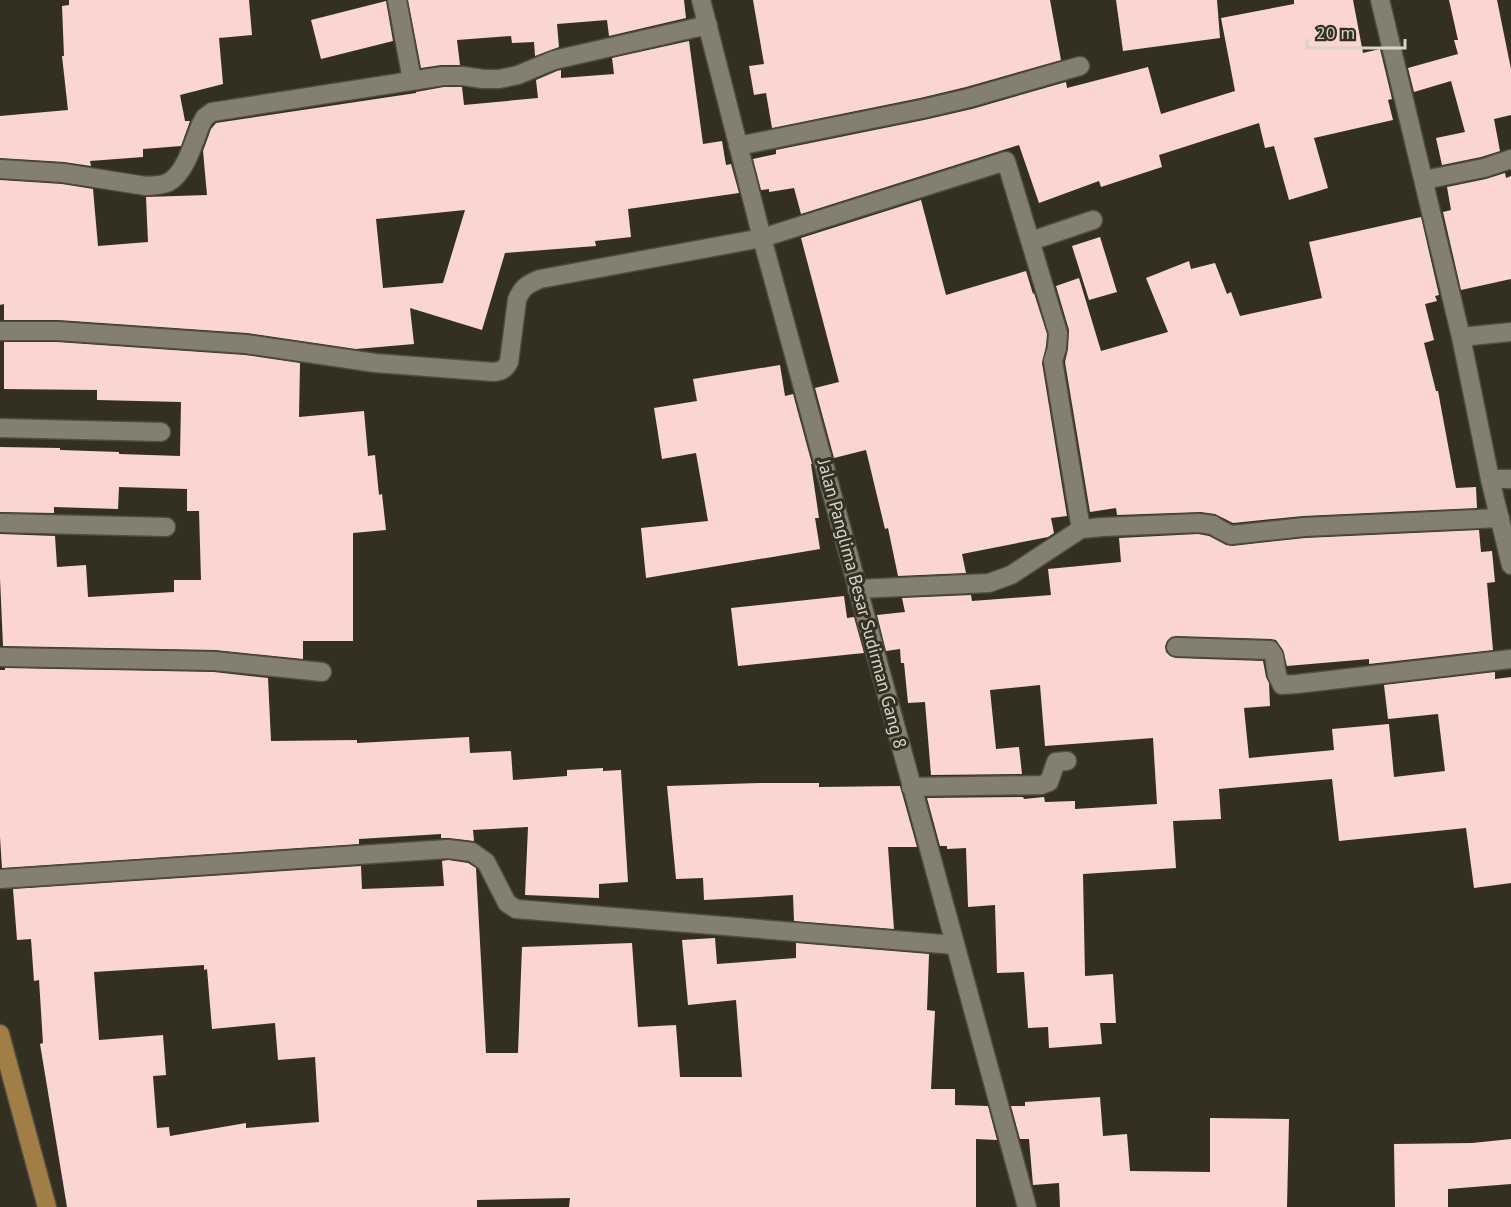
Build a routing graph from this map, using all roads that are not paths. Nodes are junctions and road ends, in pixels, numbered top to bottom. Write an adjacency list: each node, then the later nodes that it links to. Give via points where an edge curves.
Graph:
1 (397, 0): 6 (street)
2 (701, 0): 4 (street, Jalan Panglima Besar Sudirman Gang 8)
3 (1380, 0): 10 (street)
4 (708, 26): 6 (street, via 575,54 499,80 443,76); 7 (street, Jalan Panglima Besar Sudirman Gang 8)
5 (1080, 66): 7 (street, via 960,100)
6 (412, 81): 9 (street, via 212,112 201,124 184,166 176,177 159,185)
7 (738, 146): 12 (street, Jalan Panglima Besar Sudirman Gang 8)
8 (1511, 159): 10 (street)
9 (0, 169)
10 (1424, 180): 16 (street)
11 (1093, 220): 13 (street)
12 (762, 238): 13 (street, via 1006,161); 14 (street, via 529,284 517,300 508,362 501,371 494,372 375,363 246,344 57,331); 26 (street, Jalan Panglima Besar Sudirman Gang 8)
13 (1031, 242): 24 (street, via 1058,333 1053,361)
14 (0, 331)
15 (1511, 332): 16 (street)
16 (1461, 337): 19 (street)
17 (0, 428): 18 (street)
18 (161, 432)
19 (1490, 479): 20 (street); 21 (street)
20 (1511, 479)
21 (1500, 518): 24 (street, via 1231,534 1199,523); 25 (street)
22 (0, 523): 23 (street)
23 (166, 527)
24 (1081, 529): 26 (street, via 1011,574 989,583)
25 (1511, 565)
26 (857, 589): 32 (street, Jalan Panglima Besar Sudirman Gang 8)
27 (1176, 647): 29 (street, via 1270,650 1282,685)
28 (0, 657): 30 (street, via 215,661)
29 (1511, 659)
30 (322, 672)
31 (1067, 761): 32 (street, via 1056,762 1049,782 1041,785)
32 (911, 787): 34 (street, Jalan Panglima Besar Sudirman Gang 8)
33 (0, 879): 34 (street, via 448,849 472,852 486,862 507,903 516,909)
34 (955, 945): 37 (street, Jalan Panglima Besar Sudirman Gang 8)
35 (0, 1034): 36 (main road)
36 (47, 1207)
37 (1028, 1207)

